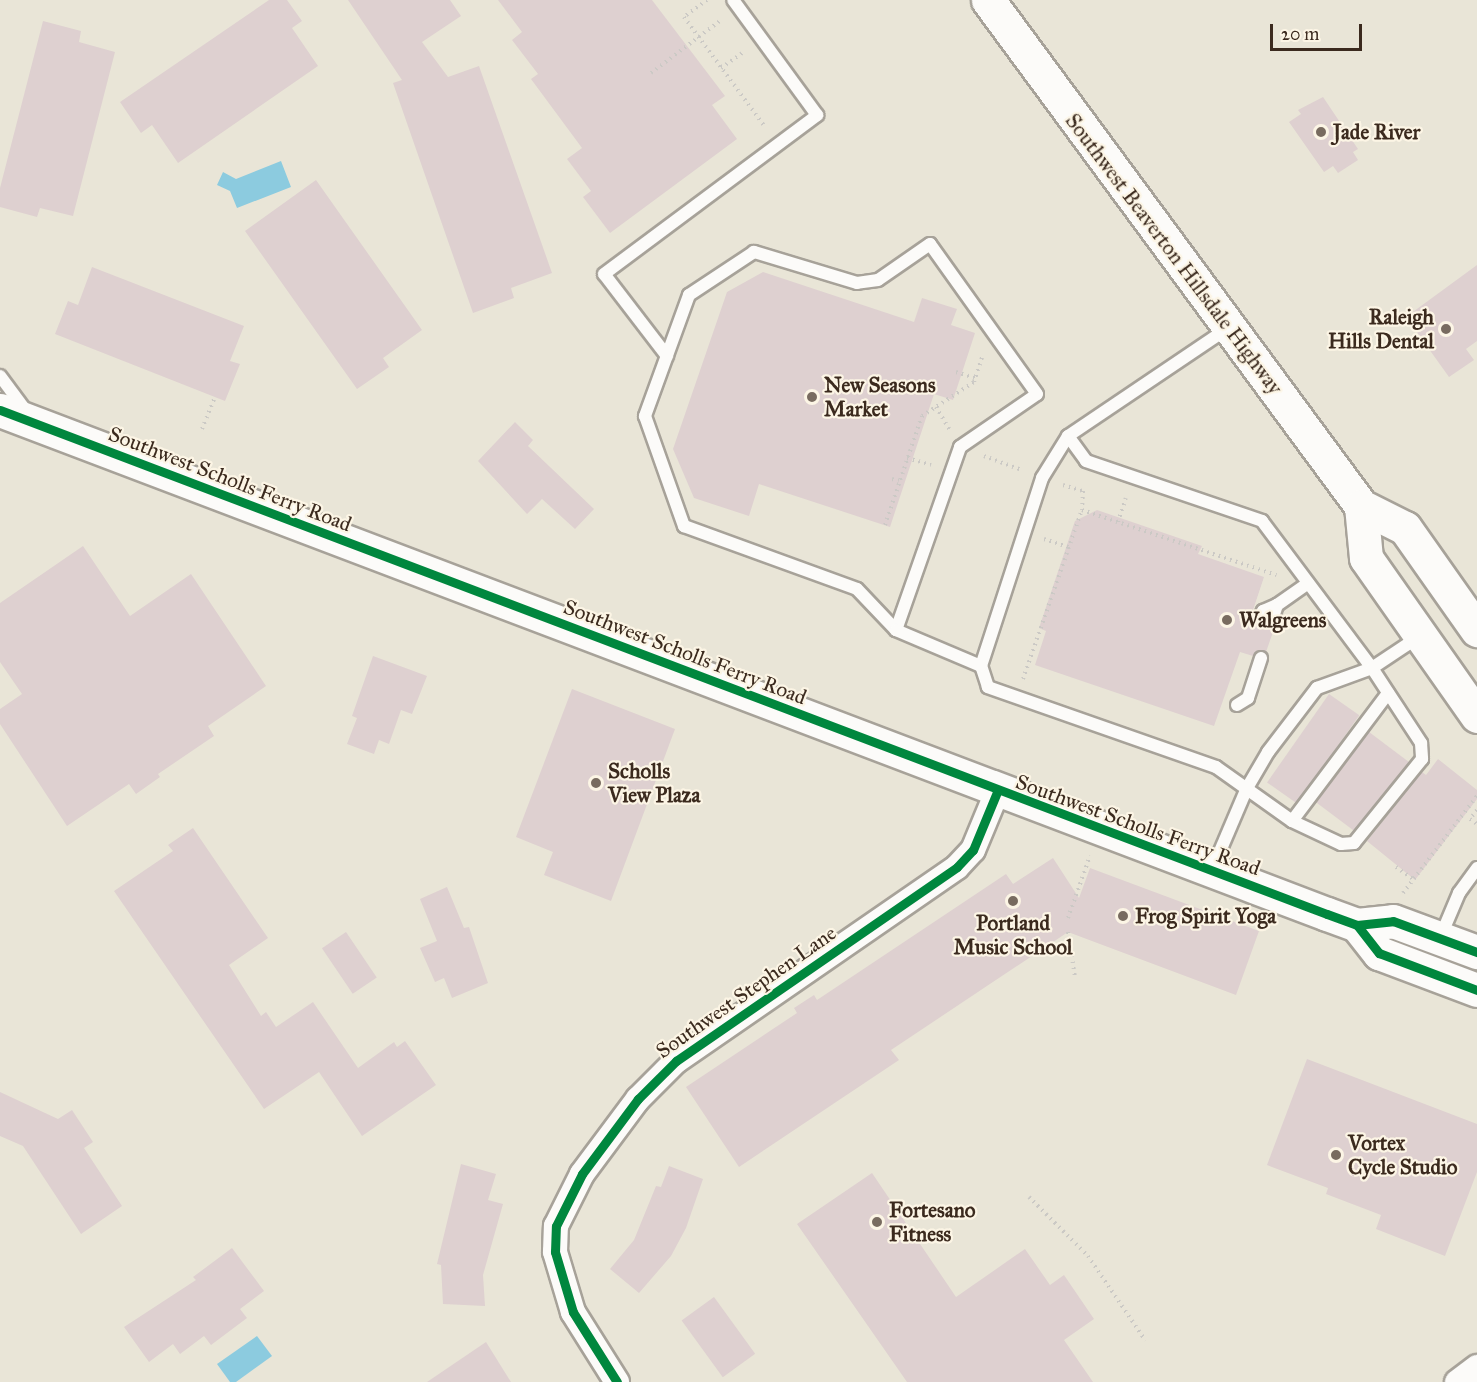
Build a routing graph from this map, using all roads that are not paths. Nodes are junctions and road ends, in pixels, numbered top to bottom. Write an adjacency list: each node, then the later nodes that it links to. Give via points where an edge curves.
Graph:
1 (988, 0): 3 (main road, Southwest Beaverton Hillsdale Highway)
2 (735, 4): 4 (lane, via 818,115 604,274)
3 (1228, 327): 8 (lane); 9 (main road, Southwest Beaverton Hillsdale Highway)
4 (667, 356): 12 (lane, via 645,416 684,526 858,589); 12 (lane, via 689,295 754,252 857,283 878,280 930,244 1037,394 960,447)
5 (0, 376): 7 (lane)
6 (0, 410): 7 (main road, Southwest Scholls Ferry Road)
7 (36, 424): 22 (main road, Southwest Scholls Ferry Road)
8 (1068, 436): 10 (lane, via 1086,461 1262,521); 16 (lane, via 1042,478)
9 (1361, 506): 13 (main road, Southwest Beaverton Hillsdale Highway, via 1405,528); 14 (main road, via 1366,558)
10 (1308, 583): 11 (lane, via 1263,610); 17 (lane)
11 (1266, 619)
12 (896, 630): 16 (lane)
13 (1477, 630)
14 (1420, 636): 17 (lane); 20 (main road)
15 (1261, 658): 19 (lane, via 1248,698)
16 (981, 666): 21 (lane, via 988,687 1216,767)
17 (1372, 668): 18 (lane); 21 (lane, via 1317,688 1268,752)
18 (1388, 693): 23 (lane); 23 (lane, via 1421,743 1422,759 1354,843 1341,844)
19 (1237, 705)
20 (1477, 716)
21 (1247, 788): 23 (lane); 25 (lane)
22 (997, 792): 25 (main road, Southwest Scholls Ferry Road); 31 (street, Southwest Stephen Lane, via 973,850 957,867 676,1061 638,1099 582,1174 556,1226 555,1252 573,1312)
23 (1292, 821)
24 (1477, 868): 27 (lane, via 1459,893)
25 (1211, 871): 26 (main road, Southwest Scholls Ferry Road)
26 (1357, 925): 27 (main road, Southwest Scholls Ferry Road, via 1393,921); 29 (main road, via 1379,953)
27 (1440, 938): 28 (main road, Southwest Scholls Ferry Road)
28 (1477, 952)
29 (1477, 990)
30 (1477, 1367): 32 (street)
31 (617, 1382)
32 (1456, 1382)

